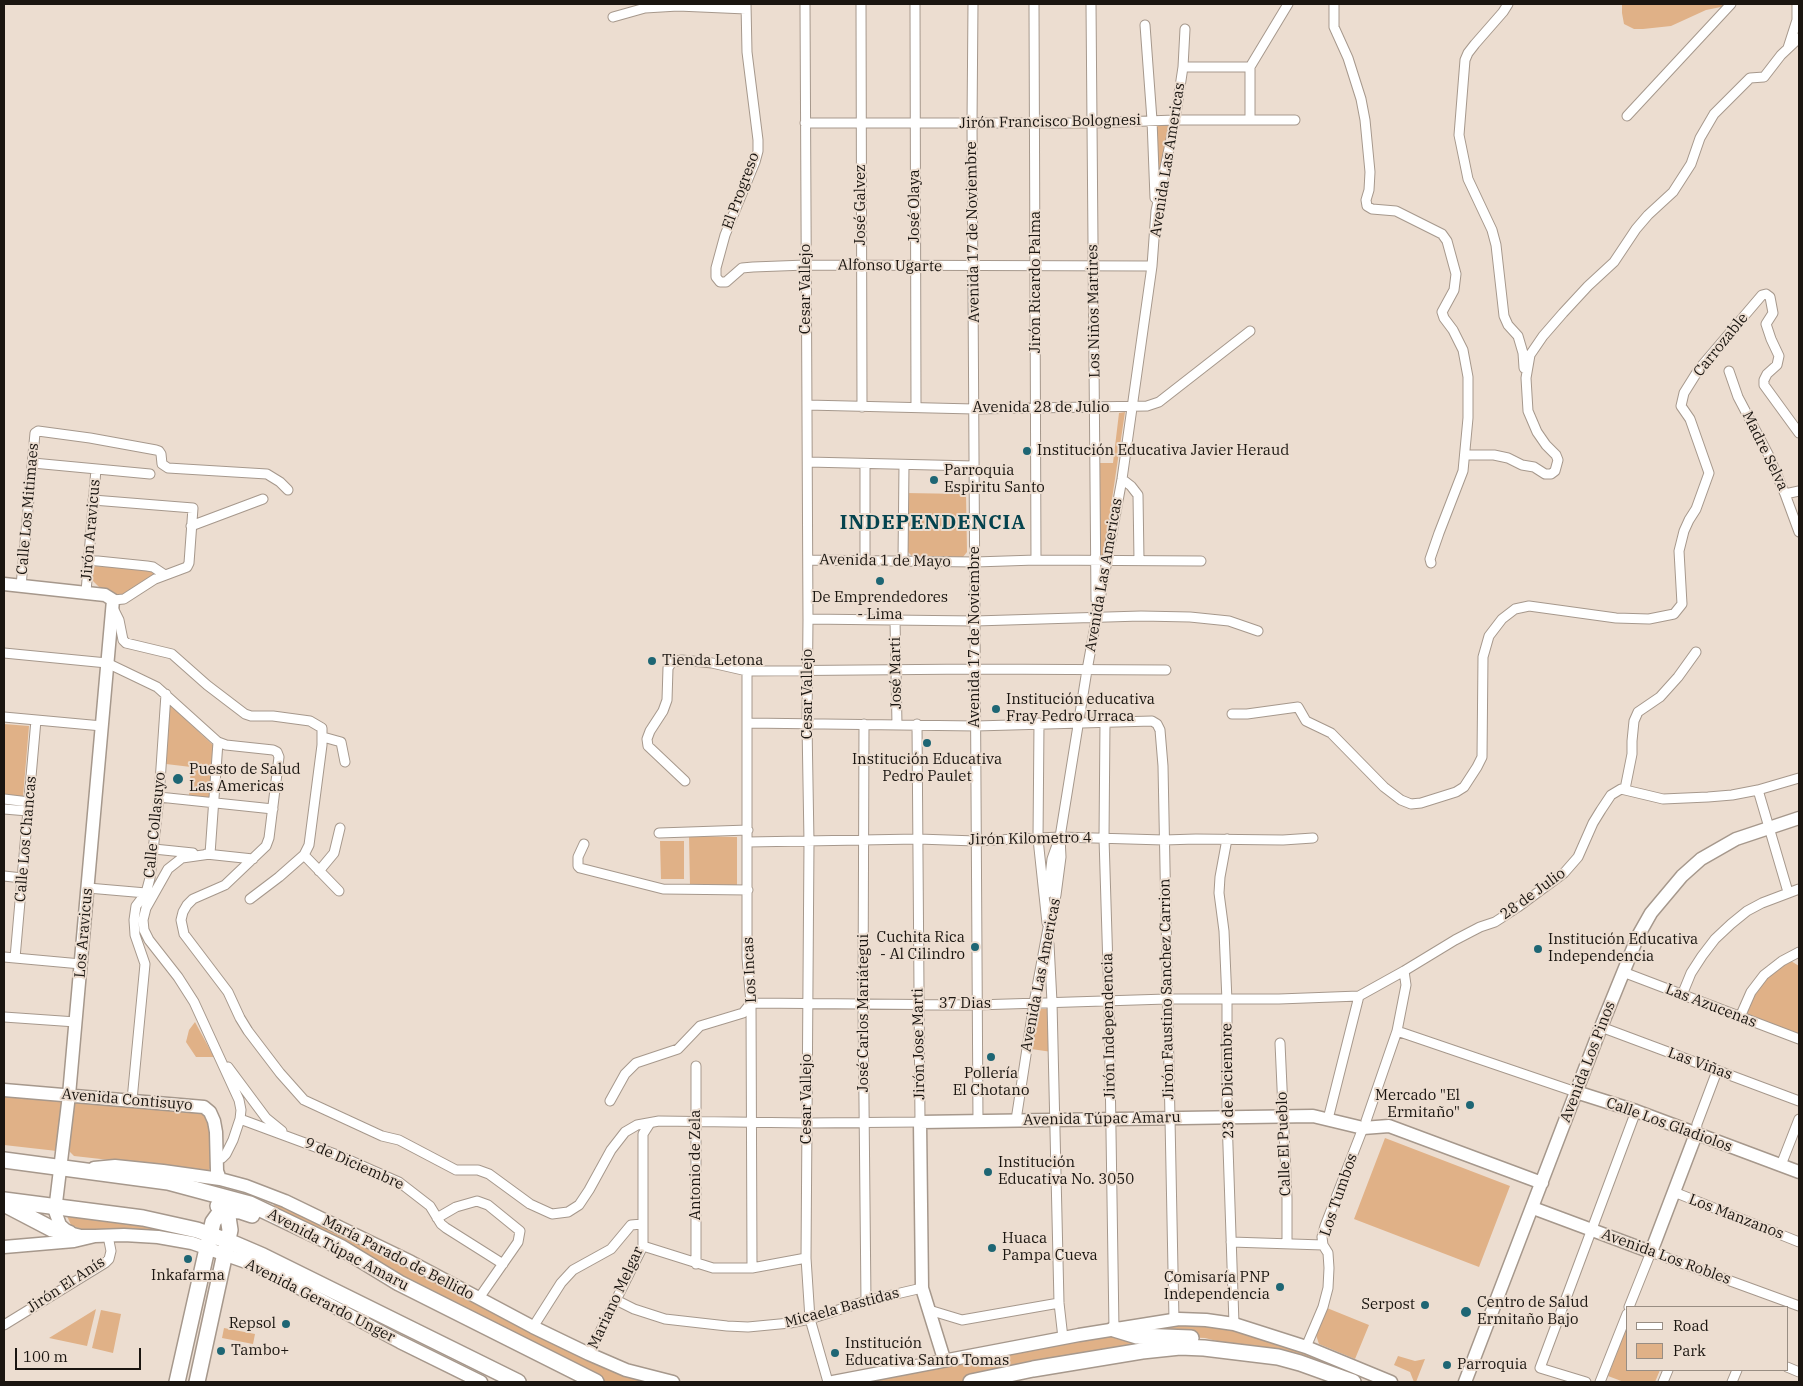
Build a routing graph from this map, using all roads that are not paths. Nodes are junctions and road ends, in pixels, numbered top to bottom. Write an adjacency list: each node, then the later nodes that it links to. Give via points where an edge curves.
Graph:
1 (806, 4): 25 (street, Cesar Vallejo)
2 (861, 4): 26 (street, José Galvez)
3 (915, 4): 27 (street, José Olaya)
4 (973, 4): 28 (street, Avenida 17 de Noviembre)
5 (1034, 4): 29 (street, Jirón Ricardo Palma)
6 (1092, 4): 30 (street, Los Niños Martires)
7 (1288, 4): 19 (street)
8 (1334, 4): 51 (street, via 1334,26 1348,58 1365,120 1370,172 1367,206 1396,211 1442,234 1447,241 1456,274 1454,290 1442,312 1463,350 1468,377)
9 (1508, 4): 42 (street, via 1465,60 1458,135 1468,179 1496,245 1504,316 1518,336)
10 (1731, 4): 20 (street)
11 (1797, 4): 17 (street, via 1797,20)
12 (746, 6): 13 (street, via 645,8); 39 (street, El Progreso, via 747,52 758,151 718,260 716,277)
13 (614, 18)
14 (1145, 25): 21 (street)
15 (1185, 29): 18 (street, Avenida Las Americas)
16 (1799, 38): 17 (street)
17 (1788, 48): 42 (street, via 1764,77 1750,78 1714,114 1690,164 1672,192 1636,229 1614,262 1543,336 1530,355)
18 (1183, 67): 19 (street); 22 (street, Avenida Las Americas)
19 (1250, 67): 23 (street)
20 (1627, 116)
21 (1152, 120): 22 (street, Jirón Francisco Bolognesi); 30 (street, Jirón Francisco Bolognesi); 31 (street)
22 (1175, 120): 23 (street, Jirón Francisco Bolognesi); 31 (street, Avenida Las Americas)
23 (1250, 120): 24 (street, Jirón Francisco Bolognesi)
24 (1295, 120)
25 (805, 123): 26 (street, Jirón Francisco Bolognesi); 32 (street, Cesar Vallejo)
26 (861, 123): 27 (street, Jirón Francisco Bolognesi); 33 (street, José Galvez)
27 (916, 123): 28 (street, Jirón Francisco Bolognesi); 34 (street, José Olaya)
28 (972, 123): 29 (street, Jirón Francisco Bolognesi); 37 (street, Avenida 17 de Noviembre)
29 (1034, 123): 30 (street, Jirón Francisco Bolognesi); 38 (street, Jirón Ricardo Palma)
30 (1093, 123): 35 (street, Los Niños Martires)
31 (1156, 211): 36 (street, Avenida Las Americas)
32 (806, 265): 33 (street, Alfonso Ugarte); 39 (street, Alfonso Ugarte, via 744,267); 43 (street, Cesar Vallejo)
33 (861, 266): 34 (street, Alfonso Ugarte); 44 (street, José Galvez)
34 (915, 266): 37 (street, Alfonso Ugarte); 45 (street, José Olaya)
35 (1093, 266): 36 (street, Alfonso Ugarte); 38 (street, Alfonso Ugarte); 46 (street, Los Niños Martires)
36 (1152, 266): 47 (street, Avenida Las Americas)
37 (974, 267): 38 (street, Alfonso Ugarte); 49 (street, Avenida 17 de Noviembre)
38 (1036, 267): 48 (street, Jirón Ricardo Palma)
39 (725, 283)
40 (1250, 331): 47 (street, Avenida 28 de Julio, via 1160,402)
41 (1729, 371): 62 (street, Madre Selva, via 1738,397)
42 (1526, 393): 51 (street, via 1528,411 1537,432 1558,460 1555,471 1546,474 1494,455)
43 (807, 406): 44 (street, Avenida 28 de Julio); 52 (street, Cesar Vallejo)
44 (862, 407): 45 (street, Avenida 28 de Julio)
45 (916, 407): 49 (street, Avenida 28 de Julio)
46 (1095, 407): 47 (street, Avenida 28 de Julio); 48 (street, Avenida 28 de Julio); 73 (street, Los Niños Martires)
47 (1132, 407): 59 (street, Avenida Las Americas)
48 (1036, 408): 49 (street, Avenida 28 de Julio); 71 (street, Jirón Ricardo Palma)
49 (974, 409): 56 (street, Avenida 17 de Noviembre)
50 (1799, 433): 98 (street, Carrozable, via 1764,385 1767,374 1779,362 1779,356 1766,324 1773,313 1770,297 1762,295 1699,370 1684,393 1680,406 1690,419 1708,474 1696,509 1688,520 1679,551 1682,604 1674,614 1649,619 1616,618 1529,606 1515,609 1502,619 1488,636 1482,657 1482,757 1464,787 1456,792 1421,803 1406,802 1384,787 1331,733 1306,721 1298,707)
51 (1465, 455): 77 (street, via 1463,471)
52 (808, 462): 54 (street); 68 (street, Cesar Vallejo)
53 (33, 463): 57 (street); 60 (street, Calle Los Mitimaes, via 36,432 39,430 156,450 161,454 162,464 168,468 267,474); 80 (street, Calle Los Mitimaes)
54 (865, 464): 55 (street); 69 (street)
55 (904, 465): 56 (street); 70 (street)
56 (974, 466): 76 (street, Avenida 17 de Noviembre)
57 (96, 469): 58 (street); 64 (street, Jirón Aravicus)
58 (150, 474)
59 (1122, 479): 72 (street, via 1138,495); 74 (street, Avenida Las Americas)
60 (288, 490)
61 (1799, 491): 62 (street)
62 (1785, 494): 66 (street, Madre Selva)
63 (263, 499): 65 (street)
64 (93, 500): 65 (street, via 193,508); 67 (street, Jirón Aravicus)
65 (191, 526): 78 (street, via 187,567)
66 (1799, 532)
67 (88, 560): 78 (street, via 147,566); 81 (street, Jirón Aravicus)
68 (808, 560): 69 (street, Avenida 1 de Mayo); 84 (street, Cesar Vallejo)
69 (865, 560): 70 (street, Avenida 1 de Mayo)
70 (902, 560): 76 (street, Avenida 1 de Mayo)
71 (1036, 560): 73 (street, Avenida 1 de Mayo); 76 (street, Avenida 1 de Mayo)
72 (1139, 560): 74 (street, Avenida 1 de Mayo); 75 (street, Avenida 1 de Mayo)
73 (1096, 561): 74 (street, Avenida 1 de Mayo); 83 (street, Los Niños Martires)
74 (1108, 561): 83 (street, Avenida Las Americas)
75 (1201, 561)
76 (974, 562): 86 (street, Avenida 17 de Noviembre)
77 (1431, 563)
78 (165, 575): 82 (street)
79 (4, 584): 80 (street)
80 (21, 586): 81 (street)
81 (86, 592): 82 (street, via 106,594)
82 (112, 603): 90 (street, Los Aravicus); 111 (street, via 126,643 172,654 245,714 310,721 322,728)
83 (1096, 618): 86 (street); 87 (street, via 1190,617 1230,621); 93 (street, Avenida Las Americas)
84 (808, 619): 85 (street); 96 (street, Cesar Vallejo)
85 (895, 620): 86 (street); 92 (street, José Marti)
86 (975, 621): 91 (street, Avenida 17 de Noviembre)
87 (1258, 631)
88 (1696, 652): 116 (street, via 1660,697 1638,712)
89 (4, 653): 90 (street)
90 (107, 663): 97 (street); 109 (street, Los Aravicus)
91 (975, 669): 92 (street); 93 (street); 110 (street, Avenida 17 de Noviembre)
92 (895, 670): 96 (street); 108 (street, José Marti)
93 (1087, 670): 94 (street); 101 (street, Avenida Las Americas)
94 (1166, 670)
95 (747, 672): 96 (street); 103 (street, Los Incas); 115 (street, via 682,660 672,662 668,668 667,700 647,739 648,746)
96 (808, 672): 105 (street, Cesar Vallejo)
97 (166, 694): 112 (street); 118 (street, Calle Collasuyo)
98 (1232, 714)
99 (4, 717): 100 (street)
100 (36, 720): 109 (street); 121 (street, Calle Los Chancas)
101 (1078, 722): 102 (street); 104 (street); 129 (street, Avenida Las Americas)
102 (1105, 722): 130 (street, Jirón Independencia); 136 (street, Jirón Faustino Sanchez Carrion, via 1152,721 1157,724 1163,766)
103 (748, 723): 105 (street); 127 (street, Los Incas)
104 (1039, 723): 110 (street); 133 (street)
105 (807, 724): 106 (street); 139 (street, Cesar Vallejo)
106 (864, 724): 108 (street); 135 (street, José Carlos Mariátegui)
107 (917, 724): 108 (street); 110 (street); 132 (street, Jirón Jose Marti)
108 (897, 725)
109 (102, 726): 148 (street, Los Aravicus)
110 (976, 726): 137 (street, Avenida 17 de Noviembre)
111 (323, 737): 113 (street, via 341,742); 143 (street, via 315,812 309,846)
112 (218, 742): 120 (street); 123 (street, via 277,752)
113 (345, 762)
114 (1799, 778): 117 (street)
115 (685, 781)
116 (1625, 789): 117 (street, via 1663,799 1732,795); 160 (street, 28 de Julio, via 1611,795 1593,823 1578,857 1564,873 1495,922 1454,940)
117 (1758, 790): 126 (street)
118 (158, 797): 120 (street); 141 (street, Calle Collasuyo)
119 (4, 799): 121 (street)
120 (214, 803): 123 (street); 142 (street)
121 (29, 807): 122 (street); 147 (street, Calle Los Chancas)
122 (4, 809)
123 (272, 809): 144 (street, via 266,846)
124 (1799, 818): 126 (street, Avenida Los Pinos)
125 (340, 828): 145 (street, via 334,853)
126 (1769, 828): 153 (street); 161 (street, Avenida Los Pinos, via 1718,848 1682,876 1651,913)
127 (748, 830): 128 (street); 138 (street, Los Incas)
128 (659, 833)
129 (1060, 837): 130 (street, Jirón Kilometro 4); 133 (street, Jirón Kilometro 4); 155 (street, Avenida Las Americas, via 1056,895)
130 (1104, 838): 136 (street, Jirón Kilometro 4); 165 (street, Jirón Independencia)
131 (1313, 838): 134 (street, Jirón Kilometro 4)
132 (918, 839): 135 (street, Jirón Kilometro 4); 137 (street, Jirón Kilometro 4); 172 (street, Jirón Jose Marti)
133 (1038, 839): 137 (street, Jirón Kilometro 4); 155 (street)
134 (1227, 839): 136 (street, Jirón Kilometro 4); 166 (street, 23 de Diciembre, via 1219,893)
135 (863, 840): 139 (street, Jirón Kilometro 4); 171 (street, José Carlos Mariátegui)
136 (1164, 840): 164 (street, Jirón Faustino Sanchez Carrion)
137 (976, 841): 173 (street, Avenida 17 de Noviembre)
138 (748, 842): 139 (street, Jirón Kilometro 4); 150 (street, Los Incas)
139 (809, 842): 169 (street, Cesar Vallejo)
140 (584, 844): 150 (street, via 578,857 580,868 663,889)
141 (154, 849): 142 (street); 152 (street, Calle Collasuyo)
142 (210, 854): 144 (street); 181 (street, via 182,858 168,868 146,908 143,925 149,940 187,989)
143 (304, 855): 145 (street); 154 (street)
144 (253, 859): 204 (street, Avenida Túpac Amaru, via 224,885 193,899 183,912 182,927 228,992 248,1031 304,1100 382,1136 399,1140 456,1170 478,1170 489,1174 530,1204 552,1214 568,1212 579,1205 625,1132 637,1125)
145 (319, 871): 151 (street)
146 (4, 876): 147 (street)
147 (22, 878): 158 (street, Calle Los Chancas)
148 (88, 888): 152 (street); 159 (street, Los Aravicus)
149 (1799, 889): 153 (street)
150 (748, 890): 168 (street, Los Incas, via 747,958)
151 (339, 891)
152 (146, 892): 187 (street, Calle Collasuyo, via 136,906 134,920 135,935 145,964)
153 (1788, 892): 162 (street, via 1746,911 1723,931 1696,964)
154 (250, 899)
155 (1048, 928): 167 (street); 170 (street, Avenida Las Americas)
156 (1799, 953): 174 (street, via 1764,975 1751,992)
157 (4, 957): 158 (street)
158 (16, 958): 159 (street)
159 (81, 964): 176 (street, Los Aravicus)
160 (1404, 971): 163 (street, 28 de Julio); 178 (street, Los Tumbos, via 1406,985)
161 (1623, 972): 162 (street, Las Azucenas); 177 (street, Avenida Los Pinos)
162 (1682, 995): 174 (street, Las Azucenas)
163 (1359, 996): 166 (street, 37 Dias); 197 (street)
164 (1167, 999): 165 (street, 37 Dias); 166 (street, 37 Dias); 194 (street, Jirón Faustino Sanchez Carrion)
165 (1108, 1001): 167 (street, 37 Dias); 193 (street, Jirón Independencia)
166 (1227, 1001): 192 (street, 23 de Diciembre)
167 (1052, 1002): 170 (street, 37 Dias); 196 (street)
168 (752, 1003): 169 (street, 37 Dias); 189 (street, via 743,1012 700,1026 678,1049 636,1064 625,1074); 205 (street, Los Incas)
169 (807, 1003): 171 (street, 37 Dias); 206 (street, Cesar Vallejo)
170 (1034, 1003): 173 (street, 37 Dias); 200 (street, Avenida Las Americas)
171 (863, 1004): 172 (street, 37 Dias); 201 (street, José Carlos Mariátegui)
172 (918, 1004): 173 (street, 37 Dias); 203 (street, Jirón Jose Marti)
173 (976, 1004): 199 (street, Avenida 17 de Noviembre)
174 (1740, 1016): 179 (street, Las Azucenas)
175 (4, 1017): 176 (street)
176 (76, 1022): 186 (street, Los Aravicus)
177 (1601, 1027): 183 (street, Las Viñas); 185 (street, Avenida Los Pinos)
178 (1397, 1031): 185 (street, Calle Los Gladiolos); 207 (street, Los Tumbos)
179 (1799, 1039)
180 (1280, 1043): 191 (street, Calle El Pueblo)
181 (216, 1050): 195 (street, via 239,1100); 209 (street, via 268,1121)
182 (696, 1066): 202 (street, Antonio de Zela)
183 (1717, 1071): 188 (street, Las Viñas); 208 (street)
184 (4, 1090): 186 (street, Avenida Contisuyo)
185 (1576, 1092): 190 (street, Calle Los Gladiolos); 217 (street, Avenida Los Pinos)
186 (69, 1095): 187 (street, Avenida Contisuyo); 213 (street, Los Aravicus)
187 (132, 1100): 210 (street, Avenida Contisuyo, via 208,1109 214,1121)
188 (1799, 1101)
189 (610, 1102)
190 (1636, 1111): 208 (street, Calle Los Gladiolos); 227 (street)
191 (1284, 1116): 192 (street, Avenida Túpac Amaru); 197 (street, Avenida Túpac Amaru); 233 (street, Calle El Pueblo)
192 (1228, 1117): 194 (street, Avenida Túpac Amaru); 231 (street, 23 de Diciembre)
193 (1111, 1118): 194 (street, Avenida Túpac Amaru); 196 (street, Avenida Túpac Amaru); 258 (street, Jirón Independencia)
194 (1169, 1118): 254 (street, Jirón Faustino Sanchez Carrion)
195 (240, 1119): 209 (street, 9 de Diciembre); 210 (street, via 227,1152 222,1158)
196 (1055, 1119): 200 (street, Avenida Túpac Amaru); 248 (street)
197 (1328, 1119): 207 (street, Avenida Túpac Amaru)
198 (1799, 1119): 212 (street)
199 (978, 1120): 200 (street, Avenida Túpac Amaru); 203 (street, Avenida Túpac Amaru)
200 (1016, 1120)
201 (864, 1121): 203 (street, Avenida Túpac Amaru); 206 (street, Avenida Túpac Amaru); 247 (street, José Carlos Mariátegui)
202 (696, 1122): 204 (street, Avenida Túpac Amaru); 205 (street, Avenida Túpac Amaru); 241 (street, Antonio de Zela)
203 (920, 1122): 244 (street, Jirón Jose Marti)
204 (650, 1123): 226 (street, Mariano Melgar, via 643,1134)
205 (751, 1123): 206 (street, Avenida Túpac Amaru); 242 (street, Los Incas)
206 (807, 1123): 239 (street, Cesar Vallejo)
207 (1365, 1124): 217 (street, Avenida Túpac Amaru, via 1389,1126); 234 (street, Los Tumbos, via 1324,1226)
208 (1696, 1134): 212 (street, Calle Los Gladiolos); 219 (street)
209 (296, 1139): 225 (street, 9 de Diciembre, via 399,1182 430,1206)
210 (217, 1158): 216 (street, Avenida Contisuyo)
211 (4, 1160): 213 (main road, Avenida Túpac Amaru)
212 (1781, 1165): 215 (street, Calle Los Gladiolos)
213 (61, 1167): 214 (main road, Avenida Túpac Amaru); 222 (street, Los Aravicus)
214 (84, 1171): 216 (street, María Parado de Bellido, via 115,1166); 218 (main road, Avenida Túpac Amaru)
215 (1799, 1172)
216 (220, 1179): 245 (street, María Parado de Bellido, via 284,1201)
217 (1542, 1183): 223 (street, Avenida Los Pinos)
218 (196, 1189): 224 (main road); 243 (main road, Avenida Túpac Amaru, via 256,1206 340,1247)
219 (1674, 1192): 232 (street, Los Manzanos); 238 (street)
220 (4, 1200): 222 (main road)
221 (4, 1204): 228 (main road, via 52,1229)
222 (55, 1207): 228 (street, via 56,1218); 230 (main road, via 169,1223)
223 (1533, 1208): 227 (street, Avenida Los Robles); 276 (street, Avenida Los Pinos)
224 (224, 1212): 230 (main road, via 214,1220); 237 (main road, via 230,1224); 243 (main road, via 236,1210 247,1213)
225 (437, 1218): 240 (street, 9 de Diciembre, via 451,1232); 240 (street, via 456,1207 477,1201 488,1205 520,1231 518,1242)
226 (642, 1224): 235 (street, Mariano Melgar); 257 (street, via 631,1225 611,1249 570,1273)
227 (1592, 1230): 238 (street, Avenida Los Robles); 277 (street, via 1540,1368)
228 (68, 1233): 229 (street)
229 (101, 1236): 230 (street, via 150,1236 192,1244); 236 (street); 256 (street, Jirón El Anís, via 111,1251 109,1259)
230 (208, 1241): 237 (main road); 264 (main road)
231 (1232, 1242): 233 (street); 255 (street, 23 de Diciembre)
232 (1799, 1242)
233 (1287, 1244): 234 (street)
234 (1322, 1245): 260 (street, Los Tumbos, via 1328,1253 1328,1288)
235 (643, 1246): 241 (street); 246 (street, Mariano Melgar)
236 (4, 1247)
237 (226, 1247): 266 (main road); 268 (street, Avenida Gerardo Unger, via 392,1338); 269 (main road, via 272,1260)
238 (1651, 1252): 249 (street); 250 (street, Avenida Los Robles)
239 (806, 1258): 242 (street); 253 (street, Cesar Vallejo)
240 (503, 1264): 245 (street)
241 (696, 1264): 242 (street, via 713,1268)
242 (752, 1268)
243 (399, 1283): 270 (main road, Avenida Túpac Amaru)
244 (922, 1288): 247 (street, Micaela Bastidas); 251 (street, Jirón Jose Marti)
245 (479, 1298): 257 (street, María Parado de Bellido)
246 (616, 1300): 253 (street, Micaela Bastidas, via 665,1318 727,1326 766,1326); 261 (street, Mariano Melgar)
247 (866, 1301): 253 (street, Micaela Bastidas)
248 (1059, 1303): 251 (street, via 962,1320); 259 (street)
249 (1630, 1306)
250 (1799, 1306)
251 (929, 1310): 263 (street, Jirón Jose Marti)
252 (1626, 1317): 278 (street)
253 (810, 1319): 272 (street, Cesar Vallejo)
254 (1174, 1320): 255 (street); 258 (street)
255 (1234, 1324): 260 (street)
256 (4, 1325)
257 (533, 1327): 261 (street, María Parado de Bellido)
258 (1114, 1330): 259 (street); 262 (main road, via 1137,1336 1205,1339)
259 (1062, 1338): 263 (street)
260 (1306, 1347): 265 (street)
261 (589, 1354): 271 (street, María Parado de Bellido, via 626,1370)
262 (1278, 1357): 265 (main road); 274 (main road, via 1180,1347 1033,1369)
263 (944, 1360): 273 (street)
264 (181, 1365): 266 (main road, via 194,1360 198,1364); 267 (main road)
265 (1346, 1374): 275 (street)
266 (199, 1376)
267 (178, 1382)
268 (481, 1382)
269 (518, 1382)
270 (596, 1382)
271 (673, 1382)
272 (828, 1382)
273 (833, 1382)
274 (971, 1382)
275 (1391, 1382)
276 (1465, 1382)
277 (1586, 1382)
278 (1600, 1382)

